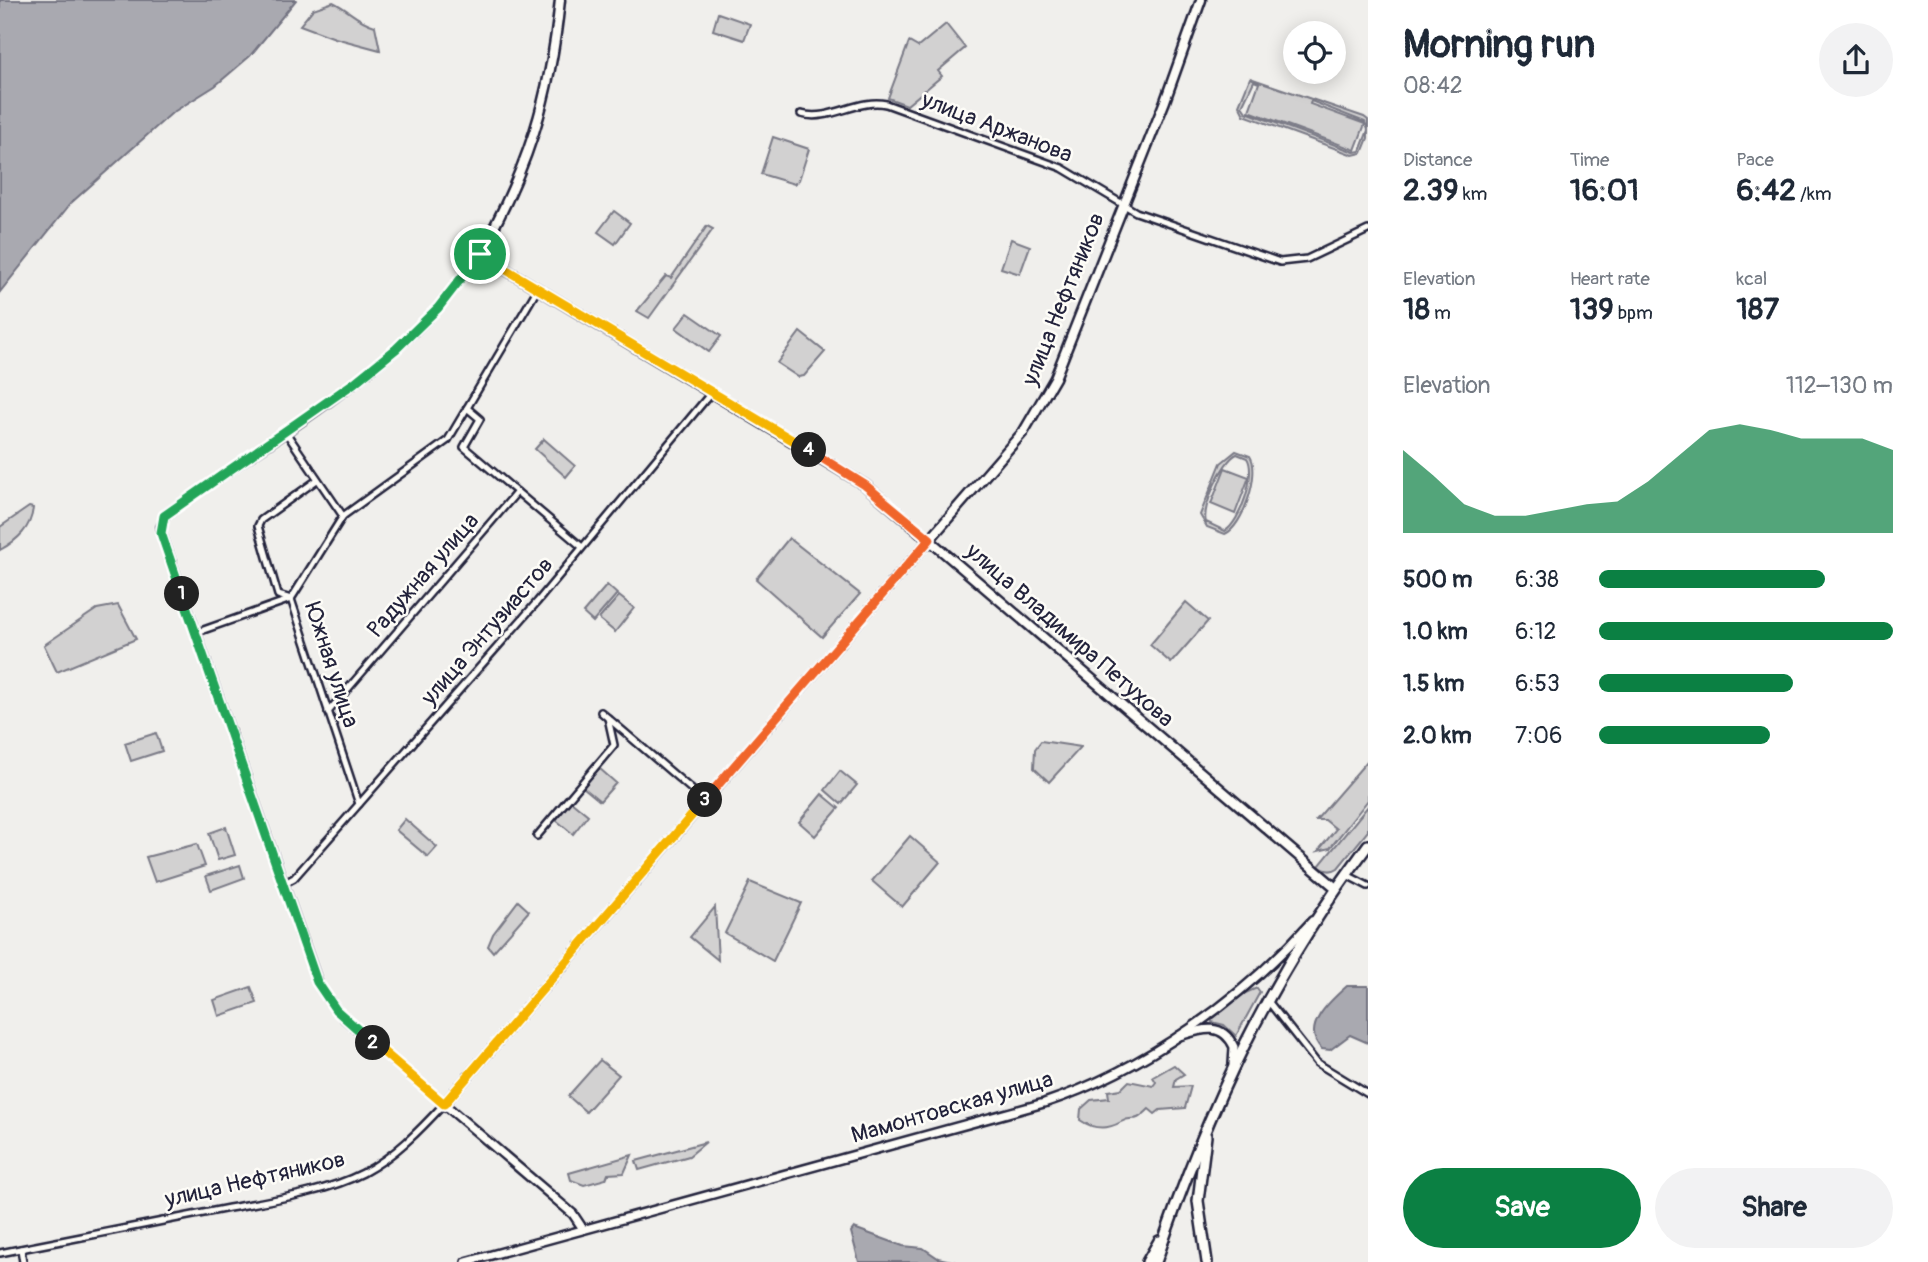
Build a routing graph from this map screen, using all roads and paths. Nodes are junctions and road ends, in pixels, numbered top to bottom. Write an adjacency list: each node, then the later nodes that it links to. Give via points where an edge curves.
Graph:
1 (560, 0): 6 (main road, via 540,120 517,181)
2 (1201, 0): 4 (main road, улица Нефтяников)
3 (801, 114): 4 (street, улица Аржанова, via 819,116 886,104 1062,168)
4 (1121, 205): 5 (street, улица Аржанова, via 1287,264); 14 (main road, улица Нефтяников, via 1068,347 1042,402 1008,450)
5 (1368, 230)
6 (480, 254): 7 (main road, улица Владимира Петухова); 10 (street, via 410,336 354,383)
7 (537, 290): 8 (main road, улица Владимира Петухова); 9 (street, Южная улица)
8 (710, 393): 14 (main road, улица Владимира Петухова, via 855,478); 15 (street, улица Энтузиастов)
9 (467, 408): 12 (street, via 480,419 464,447); 13 (street, Южная улица, via 448,440)
10 (285, 431): 11 (street); 17 (street, via 161,521)
11 (317, 480): 13 (street); 16 (street, via 258,526 278,595)
12 (517, 492): 15 (street); 18 (street, Радужная улица)
13 (343, 516): 16 (street, Южная улица)
14 (930, 539): 21 (street, улица Нефтяников); 28 (main road, улица Владимира Петухова)
15 (582, 547): 22 (street, улица Энтузиастов)
16 (291, 599): 17 (street); 18 (street, Южная улица)
17 (195, 633): 26 (street)
18 (328, 712): 22 (street, Южная улица)
19 (601, 712): 20 (street)
20 (608, 718): 21 (street); 23 (street, via 614,745)
21 (705, 801): 34 (street, улица Нефтяников)
22 (359, 804): 26 (street, улица Энтузиастов, via 294,878)
23 (537, 836)
24 (1368, 845): 25 (main road, Мамонтовская улица)
25 (1346, 874): 27 (street); 28 (main road, Мамонтовская улица)
26 (283, 884): 34 (street, via 317,982 330,1004)
27 (1368, 886)
28 (1336, 888): 29 (main road, Мамонтовская улица)
29 (1318, 915): 30 (main road); 31 (street, Мамонтовская улица, via 1265,970)
30 (1266, 998): 32 (main road); 33 (street, via 1317,1063)
31 (1172, 1039): 32 (street, via 1216,1028 1234,1047); 37 (street, Мамонтовская улица, via 1096,1081 1044,1103)
32 (1233, 1064): 35 (main road)
33 (1368, 1094)
34 (444, 1104): 37 (street, via 573,1214); 38 (street, улица Нефтяников, via 389,1156 339,1182)
35 (1210, 1114): 36 (main road); 44 (main road, via 1198,1183 1199,1224)
36 (1170, 1221): 42 (main road); 43 (main road)
37 (583, 1229): 41 (street, Мамонтовская улица)
38 (20, 1249): 39 (street, улица Нефтяников); 40 (street)
39 (0, 1253)
40 (23, 1262)
41 (466, 1262)
42 (1147, 1262)
43 (1156, 1262)
44 (1207, 1262)

